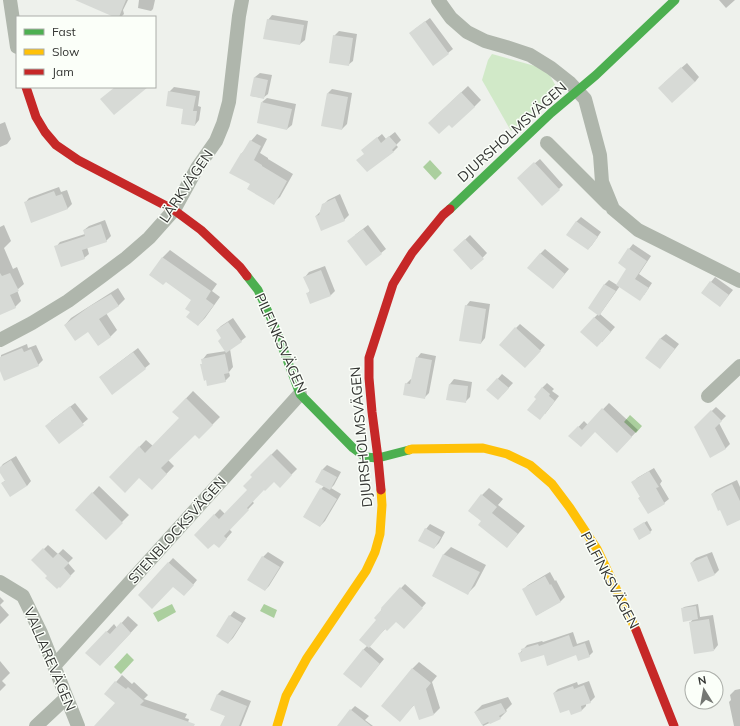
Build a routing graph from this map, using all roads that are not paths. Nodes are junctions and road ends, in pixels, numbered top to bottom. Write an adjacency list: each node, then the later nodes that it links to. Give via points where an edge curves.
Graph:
1 (10, 0): 5 (street)
2 (242, 0): 10 (street, LÄRKVÄGEN, via 229,102 223,124 216,141 197,168)
3 (438, 0): 7 (street, via 467,32 485,41 530,55 551,68)
4 (675, 0): 7 (street, DJURSHOLMSVÄGEN)
5 (16, 40)
6 (26, 88): 10 (street, PILFINKSVÄGEN, via 36,117 56,145 78,160)
7 (578, 91): 9 (street, via 585,99 600,155 602,182); 16 (street, DJURSHOLMSVÄGEN, via 551,113 443,215 412,253 393,284 369,358 371,406)
8 (547, 143): 9 (street)
9 (613, 209): 11 (street, via 638,230)
10 (174, 210): 12 (street, LÄRKVÄGEN, via 149,238 126,258 68,301); 14 (street, PILFINKSVÄGEN, via 201,230 240,267 258,290)
11 (740, 281)
12 (0, 340)
13 (740, 366): 15 (street)
14 (300, 394): 16 (street, PILFINKSVÄGEN, via 365,458); 18 (street, STENBLOCKSVÄGEN)
15 (708, 396)
16 (378, 458): 22 (street, DJURSHOLMSVÄGEN, via 382,505 380,534 375,552 366,571 307,658 286,696); 23 (street, PILFINKSVÄGEN, via 412,449 483,448 507,454 530,465 552,484 597,549 640,639)
17 (0, 582): 18 (street, VALLAREVÄGEN, via 23,596)
18 (54, 666): 19 (street, VALLAREVÄGEN)
19 (66, 698): 20 (street); 21 (street, VALLAREVÄGEN)
20 (36, 726)
21 (78, 726)
22 (277, 726)
23 (674, 726)

